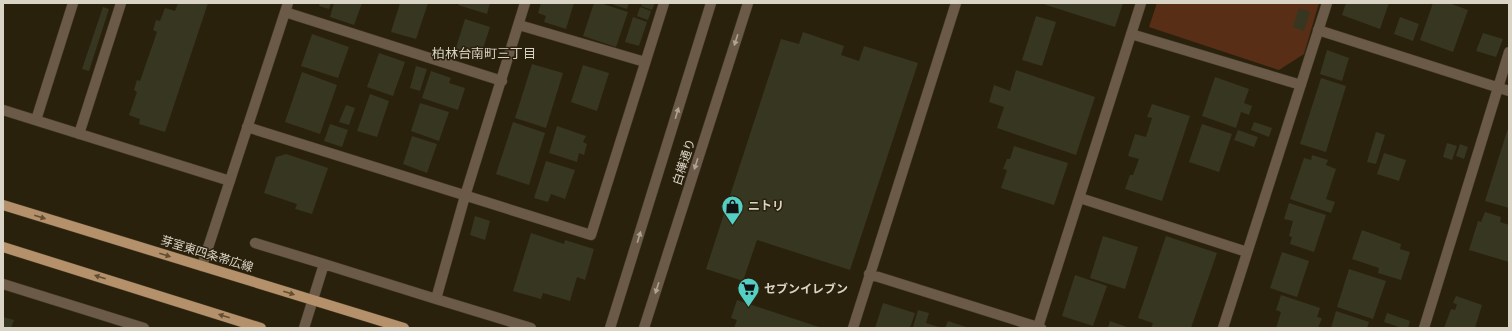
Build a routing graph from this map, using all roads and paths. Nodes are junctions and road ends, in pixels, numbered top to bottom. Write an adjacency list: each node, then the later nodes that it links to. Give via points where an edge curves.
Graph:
1 (73, 3): 21 (street)
2 (121, 3): 23 (street)
3 (525, 3): 11 (street)
4 (664, 3): 15 (street)
5 (711, 3): 42 (street, 白樺通り, one-way to 5)
6 (748, 3): 43 (street, 白樺通り, one-way to 43)
7 (955, 3): 33 (street)
8 (1141, 3): 13 (street)
9 (1327, 3): 12 (street)
10 (287, 7): 16 (street); 22 (street)
11 (518, 25): 15 (street); 16 (street)
12 (1318, 30): 17 (street); 18 (street)
13 (1131, 34): 17 (street); 26 (street)
14 (1509, 52): 18 (street)
15 (645, 62): 25 (street, via 591,235)
16 (502, 81): 25 (street)
17 (1301, 85): 30 (street)
18 (1498, 87): 19 (street); 47 (street)
19 (1509, 91)
20 (3, 110): 21 (street)
21 (36, 120): 23 (street)
22 (247, 127): 24 (street); 25 (street)
23 (80, 134): 24 (street)
24 (230, 181): 32 (street)
25 (465, 196): 35 (street)
26 (1080, 198): 30 (street); 45 (street)
27 (3, 205): 32 (main road, 芽室東四条帯広線, one-way to 32)
28 (255, 243): 31 (street)
29 (3, 247): 38 (main road, one-way to 29)
30 (1247, 252): 46 (street)
31 (324, 264): 35 (street); 36 (street)
32 (202, 266): 36 (main road, 芽室東四条帯広線, one-way to 36)
33 (869, 274): 44 (street); 45 (street)
34 (3, 284): 37 (street)
35 (436, 299): 41 (street)
36 (313, 300): 39 (street); 40 (main road, 芽室東四条帯広線)
37 (144, 328)
38 (259, 328)
39 (304, 328)
40 (404, 328)
41 (531, 328)
42 (610, 328)
43 (644, 328)
44 (853, 328)
45 (1039, 328)
46 (1223, 328)
47 (1424, 328)

